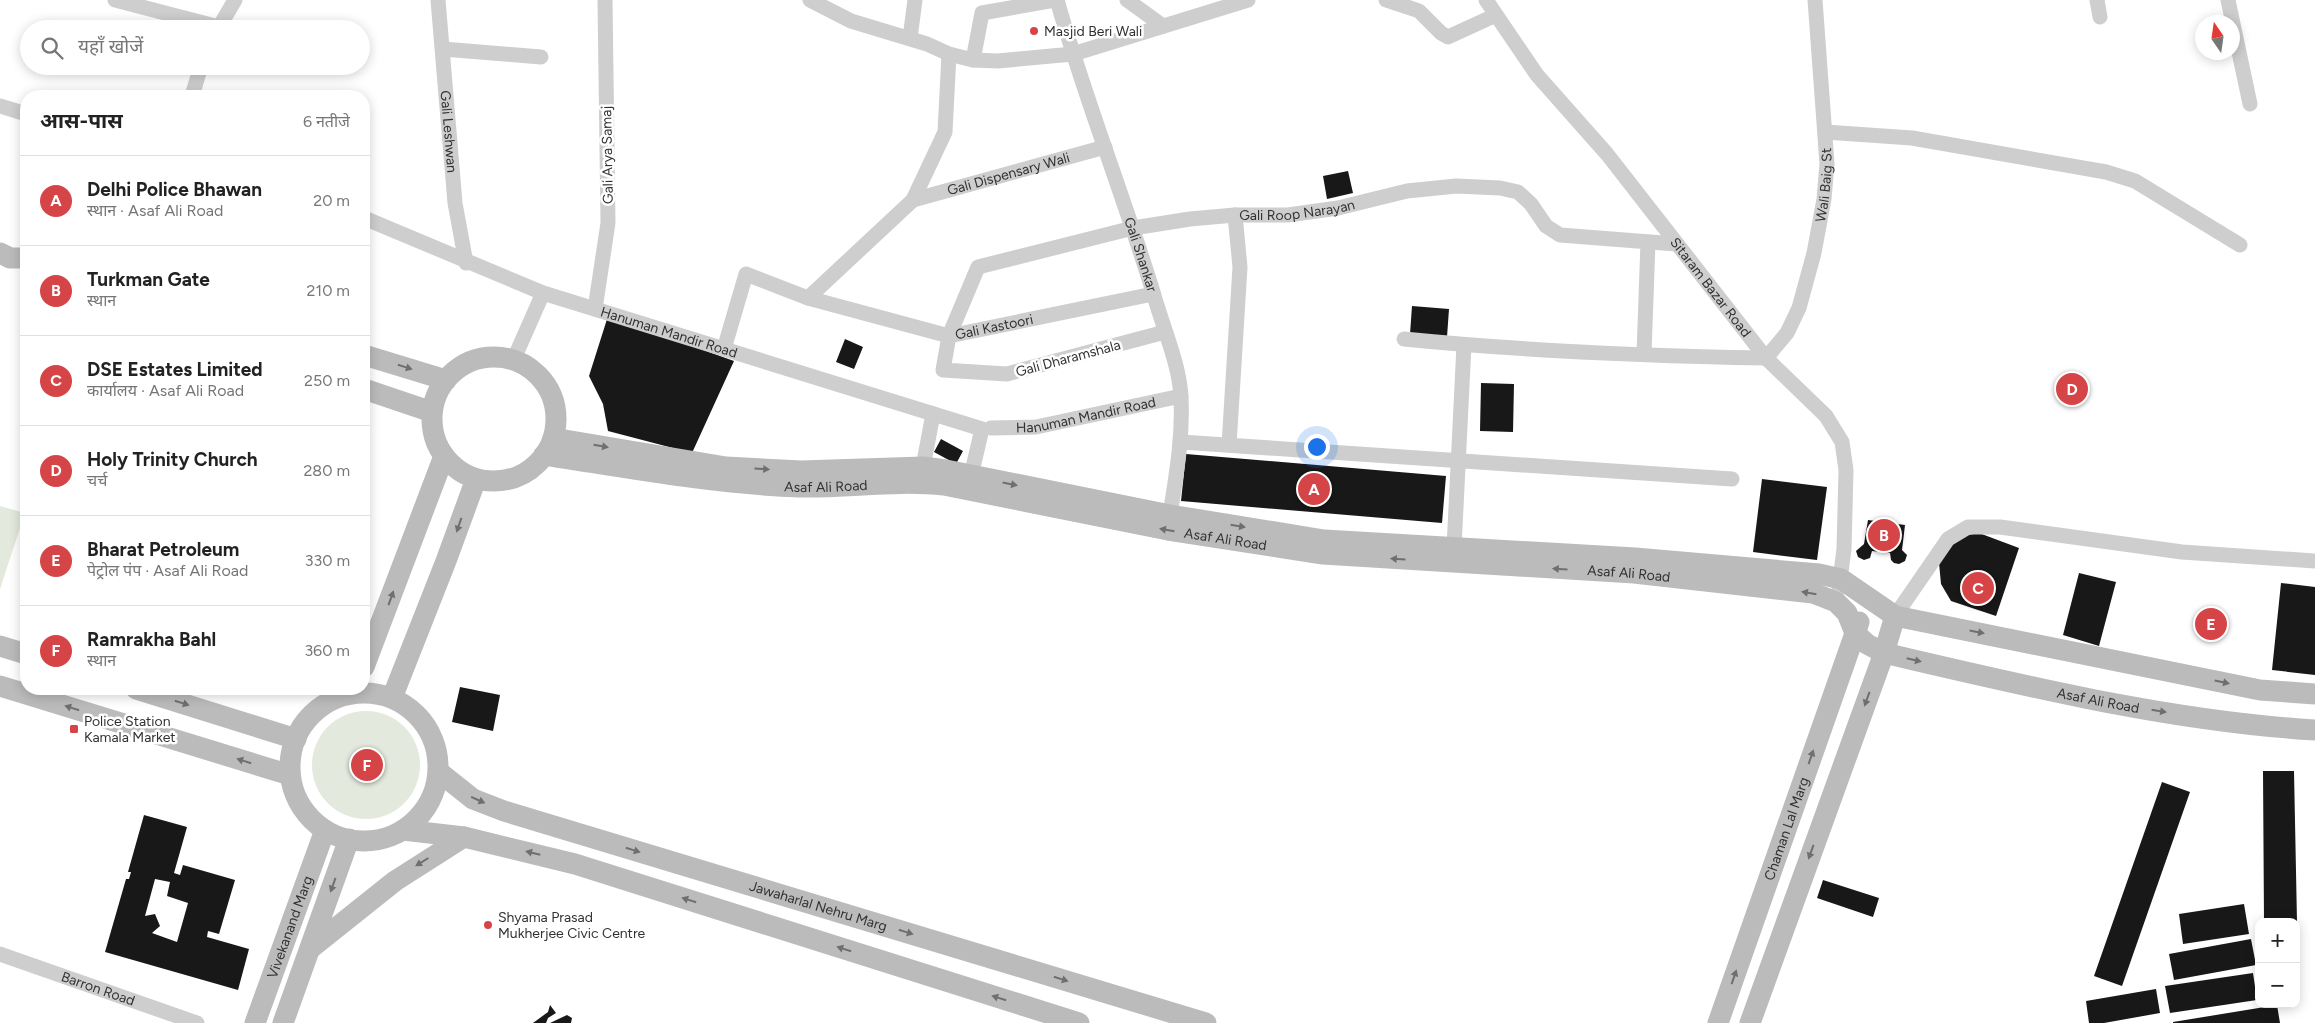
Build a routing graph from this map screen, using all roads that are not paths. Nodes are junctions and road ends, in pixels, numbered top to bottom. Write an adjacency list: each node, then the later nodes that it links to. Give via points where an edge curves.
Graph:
1 (115, 0): 17 (street)
2 (234, 0): 18 (street)
3 (438, 0): 21 (street, Gali Leshwan)
4 (605, 0): 46 (street, Gali Arya Samaj, via 608,223)
5 (810, 0): 20 (street, via 851,21)
6 (915, 0): 20 (street)
7 (1056, 0): 23 (street, Gali Shankar); 25 (street, via 982,13)
8 (1127, 0): 19 (street)
9 (1248, 0): 19 (street)
10 (1386, 0): 15 (street, via 1418,11 1448,37)
11 (1486, 0): 15 (street, Sitaram Bazar Road)
12 (1815, 0): 31 (street, Wali Baig St)
13 (2097, 0): 16 (street)
14 (2228, 0): 28 (street)
15 (1496, 15): 38 (street, Sitaram Bazar Road, via 1537,75 1607,154)
16 (2100, 16)
17 (189, 20)
18 (223, 20)
19 (1163, 26): 23 (street)
20 (910, 38): 22 (street)
21 (443, 49): 24 (street); 41 (street, Gali Leshwan, via 455,202)
22 (949, 54): 25 (street); 33 (street, via 945,132)
23 (1072, 54): 25 (street, via 998,61); 32 (street, Gali Shankar)
24 (541, 57)
25 (973, 60)
26 (198, 75): 27 (street)
27 (194, 90)
28 (2250, 104)
29 (0, 106): 30 (street)
30 (20, 112)
31 (1824, 132): 39 (street, via 1912,138 2106,172 2135,181); 54 (street, Wali Baig St, via 1827,164 1814,253 1799,308 1787,333)
32 (1105, 147): 33 (street, Gali Dispensary Wali); 36 (street, Gali Shankar)
33 (913, 200): 45 (street)
34 (1235, 214): 36 (street, Gali Roop Narayan); 37 (street, Gali Roop Narayan, via 1288,215 1338,208 1407,191 1456,186 1500,188 1518,192 1546,226 1560,235); 63 (street, via 1240,267)
35 (370, 221): 41 (street, Hanuman Mandir Road)
36 (1133, 228): 44 (street, Gali Shankar); 48 (street, Gali Roop Narayan, via 978,267)
37 (1648, 242): 38 (street, Gali Roop Narayan); 52 (street)
38 (1676, 244): 54 (street, Sitaram Bazar Road)
39 (2240, 245)
40 (12, 256): 42 (main road)
41 (466, 263): 43 (street, Hanuman Mandir Road)
42 (20, 266)
43 (542, 293): 46 (street, Hanuman Mandir Road); 55 (street)
44 (1153, 294): 47 (street, Gali Shankar); 48 (street, Gali Kastoori)
45 (808, 298): 48 (street, Gali Kastoori); 51 (street, Gali Kastoori, via 746,274)
46 (595, 309): 51 (street, Hanuman Mandir Road)
47 (1165, 332): 48 (street, Gali Dharamshala, via 1007,374 943,370); 58 (street, Gali Shankar)
48 (948, 336)
49 (1404, 339): 50 (street)
50 (1464, 345): 52 (street); 66 (street)
51 (724, 349): 60 (street, Hanuman Mandir Road)
52 (1644, 354): 54 (street)
53 (370, 357): 56 (main road, one-way to 56)
54 (1766, 358): 74 (street, Sitaram Bazar Road, via 1826,416 1842,442 1846,470)
55 (513, 361): 56 (main road, via 495,357 477,360 460,367); 64 (main road, via 530,369 544,383 553,400 556,419)
56 (446, 380): 59 (main road, via 436,395)
57 (370, 391): 59 (main road)
58 (1181, 396): 61 (street, Hanuman Mandir Road, via 1036,427); 62 (street, Gali Shankar)
59 (432, 412): 65 (main road, via 432,429)
60 (933, 414): 61 (street, Hanuman Mandir Road); 67 (street)
61 (986, 429): 68 (street)
62 (1181, 442): 63 (street); 71 (street, Gali Shankar)
63 (1229, 445): 66 (street)
64 (548, 447): 67 (main road, Asaf Ali Road, one-way to 67, via 726,467 801,471); 69 (main road, via 531,469 514,478); 76 (main road, Asaf Ali Road, one-way to 64, via 1813,593 1634,573 1323,554 1168,530 944,485 801,487 724,482)
65 (444, 456): 69 (main road, via 460,472); 81 (main road, one-way to 65)
66 (1460, 462): 70 (street); 72 (street)
67 (923, 468): 68 (main road, Asaf Ali Road)
68 (971, 476): 71 (main road, Asaf Ali Road, one-way to 71)
69 (476, 479): 90 (main road, one-way to 90)
70 (1732, 479)
71 (1170, 515): 72 (main road, Asaf Ali Road, one-way to 72, via 1324,540)
72 (1454, 548): 74 (main road, Asaf Ali Road, via 1644,558 1819,574)
73 (2315, 561): 77 (street, via 2182,552 2000,527 1968,527 1948,539)
74 (1841, 579): 75 (main road, Asaf Ali Road); 76 (street, Sitaram Bazar Road)
75 (1868, 596): 77 (main road, Asaf Ali Road); 78 (main road)
76 (1836, 602): 78 (main road, Asaf Ali Road, via 1847,613)
77 (1894, 616): 82 (main road); 86 (main road, Asaf Ali Road, one-way to 86, via 2260,690)
78 (1855, 633): 82 (main road, Asaf Ali Road); 106 (main road, Chaman Lal Marg, one-way to 78)
79 (0, 646): 80 (main road)
80 (20, 652)
81 (370, 653)
82 (1884, 653): 91 (main road, Asaf Ali Road, one-way to 91, via 2092,701 2260,727); 107 (main road, one-way to 107)
83 (0, 686): 84 (main road, one-way to 83)
84 (20, 692)
85 (370, 693): 90 (main road)
86 (2315, 694)
87 (29, 695): 94 (main road, one-way to 87)
88 (155, 695): 92 (main road, one-way to 92)
89 (344, 695): 92 (main road, via 322,706 306,721)
90 (392, 698): 93 (main road, via 418,715 428,728 435,742)
91 (2315, 730)
92 (296, 739): 94 (main road)
93 (439, 772): 96 (main road, via 428,805); 105 (main road, Jawaharlal Nehru Marg, one-way to 105, via 473,799 504,811)
94 (290, 775): 95 (main road, via 302,806)
95 (325, 830): 98 (main road); 102 (main road, Vivekanand Marg)
96 (403, 830): 97 (main road); 98 (main road, via 377,840)
97 (464, 836): 99 (main road, one-way to 99, via 395,881); 104 (main road, one-way to 97, via 575,864)
98 (349, 839): 99 (main road, Vivekanand Marg, one-way to 99)
99 (309, 950): 103 (main road, Vivekanand Marg)
100 (0, 954): 101 (street, Barron Road)
101 (197, 1023)
102 (254, 1023)
103 (283, 1023)
104 (1079, 1023)
105 (1206, 1023)
106 (1718, 1023)
107 (1750, 1023)

